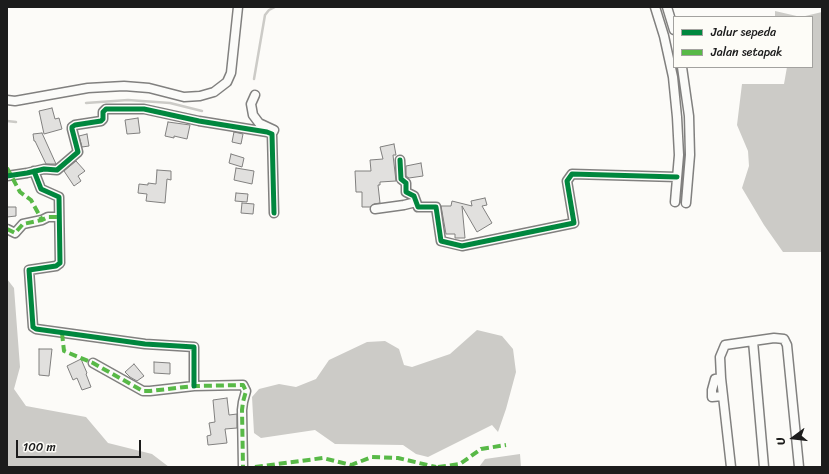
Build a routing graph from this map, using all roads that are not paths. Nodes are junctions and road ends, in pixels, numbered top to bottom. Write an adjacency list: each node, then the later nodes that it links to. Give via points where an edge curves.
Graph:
1 (238, 7): 9 (street, via 231,73 227,82 214,92 184,97 149,88 124,86 88,88 16,101)
2 (654, 7): 6 (street)
3 (666, 7): 4 (street)
4 (673, 27)
5 (673, 34): 6 (street)
6 (664, 36): 14 (street, via 673,77 677,117)
7 (682, 68): 17 (street, via 690,155)
8 (255, 95): 10 (street, via 251,104 253,115 259,123 274,130)
9 (7, 100)
10 (272, 134): 12 (street, via 199,122 144,109 106,109 101,121 72,127 77,153 57,170); 19 (street)
11 (400, 160): 15 (street, via 401,179 406,183 406,192 414,196)
12 (34, 171): 13 (street); 20 (street, via 42,189 59,197)
13 (7, 176)
14 (677, 177): 15 (street, via 572,174 567,181 574,223 462,246 441,241 436,207 418,207); 16 (street)
15 (416, 202): 18 (street)
16 (675, 202)
17 (686, 203)
18 (375, 209)
19 (274, 213)
20 (59, 217): 21 (street, via 48,217 23,224 15,233); 24 (street, via 60,263 56,266 29,270 33,327 146,344 194,347)
21 (7, 229)
22 (752, 341): 26 (street, via 725,345 720,357); 27 (street); 28 (street, via 784,339 787,345)
23 (92, 363): 24 (street, via 143,391)
24 (194, 386): 25 (street, via 243,385 246,391 242,410)
25 (243, 467)
26 (732, 467)
27 (764, 467)
28 (799, 467)

